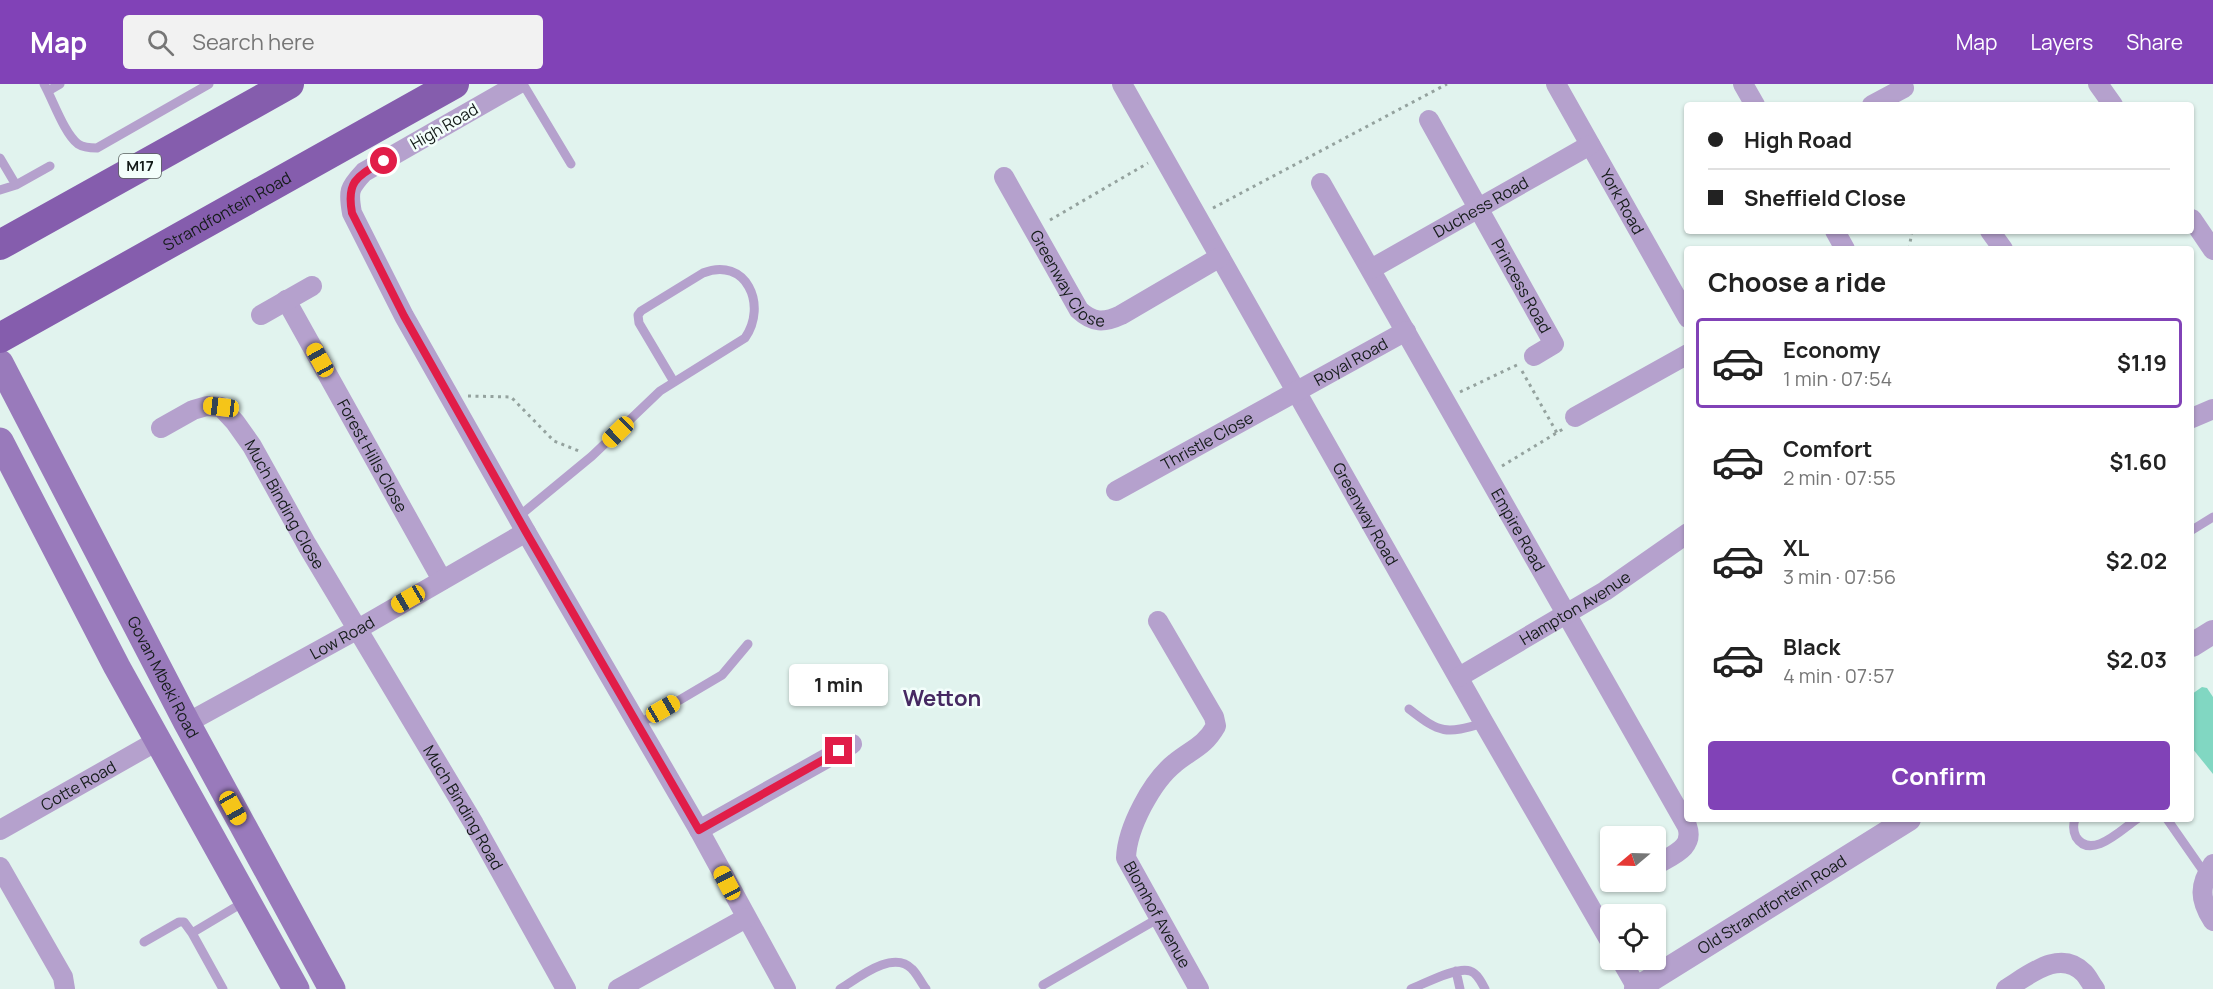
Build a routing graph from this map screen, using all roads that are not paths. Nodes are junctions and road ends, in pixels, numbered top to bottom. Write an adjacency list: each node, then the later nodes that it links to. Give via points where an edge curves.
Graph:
1 (60, 84): 11 (lane)
2 (209, 84): 11 (lane, via 97,148 79,145 70,135)
3 (289, 84): 27 (main road, M17)
4 (454, 84): 36 (main road, Strandfontein Road)
5 (518, 84): 49 (street, High Road, via 364,172 350,188 349,197 352,213 404,316)
6 (523, 84): 19 (lane)
7 (1122, 84): 29 (street, Greenway Road)
8 (1556, 84): 17 (street, York Road)
9 (1743, 84): 13 (street)
10 (2098, 84): 15 (street)
11 (46, 87)
12 (1906, 92): 14 (street)
13 (1753, 102)
14 (1880, 102)
15 (2111, 102)
16 (1429, 120): 25 (street)
17 (1590, 145): 25 (street, Duchess Road); 33 (street, York Road)
18 (0, 158): 23 (lane)
19 (572, 164)
20 (50, 166): 23 (lane)
21 (1004, 177): 29 (street, Greenway Close, via 1079,310 1089,318 1110,320 1121,315)
22 (1321, 183): 30 (street, Empire Road)
23 (16, 184): 24 (lane)
24 (0, 190)
25 (1478, 208): 30 (street, Duchess Road); 38 (street, Princess Road, via 1554,344)
26 (2194, 222): 28 (street)
27 (0, 245)
28 (2213, 250)
29 (1220, 257): 41 (street, Greenway Road)
30 (1371, 269): 35 (street, Empire Road)
31 (312, 286): 32 (street)
32 (286, 300): 34 (street); 52 (street, Forest Hills Close)
33 (1684, 311)
34 (261, 315)
35 (1406, 331): 41 (street, Royal Road); 53 (street, Empire Road)
36 (0, 338)
37 (1684, 356): 43 (street)
38 (1526, 360)
39 (0, 363): 61 (main road, Govan Mbeki Road)
40 (674, 382): 40 (lane, via 745,338 750,331 755,315 754,298 747,284 731,272 703,273 638,315); 49 (lane, via 660,391)
41 (1297, 392): 47 (street, Thristle Close); 59 (street, Greenway Road)
42 (2213, 409): 44 (street)
43 (1575, 417)
44 (2194, 417)
45 (161, 428): 55 (street, Much Binding Close, via 193,410 221,407 252,446)
46 (0, 441): 64 (main road)
47 (1116, 491)
48 (2213, 516): 50 (lane)
49 (522, 525): 52 (street, Low Road); 63 (street)
50 (2194, 529)
51 (1684, 536): 53 (street, Hampton Avenue)
52 (442, 580): 55 (street, Low Road)
53 (1567, 613): 59 (street, Hampton Avenue); 66 (street, Empire Road)
54 (1158, 621): 79 (street, Blomhof Avenue, via 1216,726 1204,744 1160,778 1147,798 1126,850 1128,864)
55 (358, 629): 61 (street, Low Road); 92 (street, Much Binding Road)
56 (2213, 632): 58 (street)
57 (748, 644): 63 (lane, via 722,675)
58 (2194, 644)
59 (1459, 677): 62 (street, Greenway Road)
60 (1409, 709): 62 (lane, via 1431,726 1444,730)
61 (187, 723): 91 (main road, Govan Mbeki Road)
62 (1484, 723): 81 (street, Greenway Road)
63 (639, 724): 73 (street)
64 (157, 741): 72 (street, Cotte Road); 77 (main road)
65 (852, 744): 73 (street)
66 (1684, 819)
67 (1686, 822): 74 (street, Empire Road, via 1689,842)
68 (1904, 822): 87 (street, Old Strandfontein Road)
69 (2074, 822): 70 (lane, via 2075,835 2089,847 2098,846)
70 (2133, 822)
71 (2170, 822): 76 (lane)
72 (0, 830)
73 (699, 830): 78 (street)
74 (1666, 859)
75 (0, 867): 88 (street, via 63,977)
76 (2209, 869): 80 (street, via 2202,886 2203,899)
77 (246, 901): 82 (lane); 90 (main road)
78 (746, 918): 93 (street); 94 (street)
79 (1159, 918): 86 (lane); 97 (street, Blomhof Avenue)
80 (2213, 921)
81 (1600, 924)
82 (192, 933): 83 (lane, via 179,922); 89 (lane)
83 (144, 942)
84 (1626, 970): 87 (street)
85 (1456, 971): 98 (lane); 99 (lane); 100 (lane, via 1474,973)
86 (1043, 986)
87 (1636, 988)
88 (65, 989)
89 (223, 989)
90 (296, 989)
91 (332, 989)
92 (566, 989)
93 (618, 989)
94 (786, 989)
95 (840, 989): 96 (lane, via 875,968 902,962 912,968)
96 (926, 989)
97 (1199, 989)
98 (1411, 989)
99 (1460, 989)
100 (1485, 989)
101 (2006, 989): 102 (street, via 2058,961 2073,964)
102 (2095, 989)

